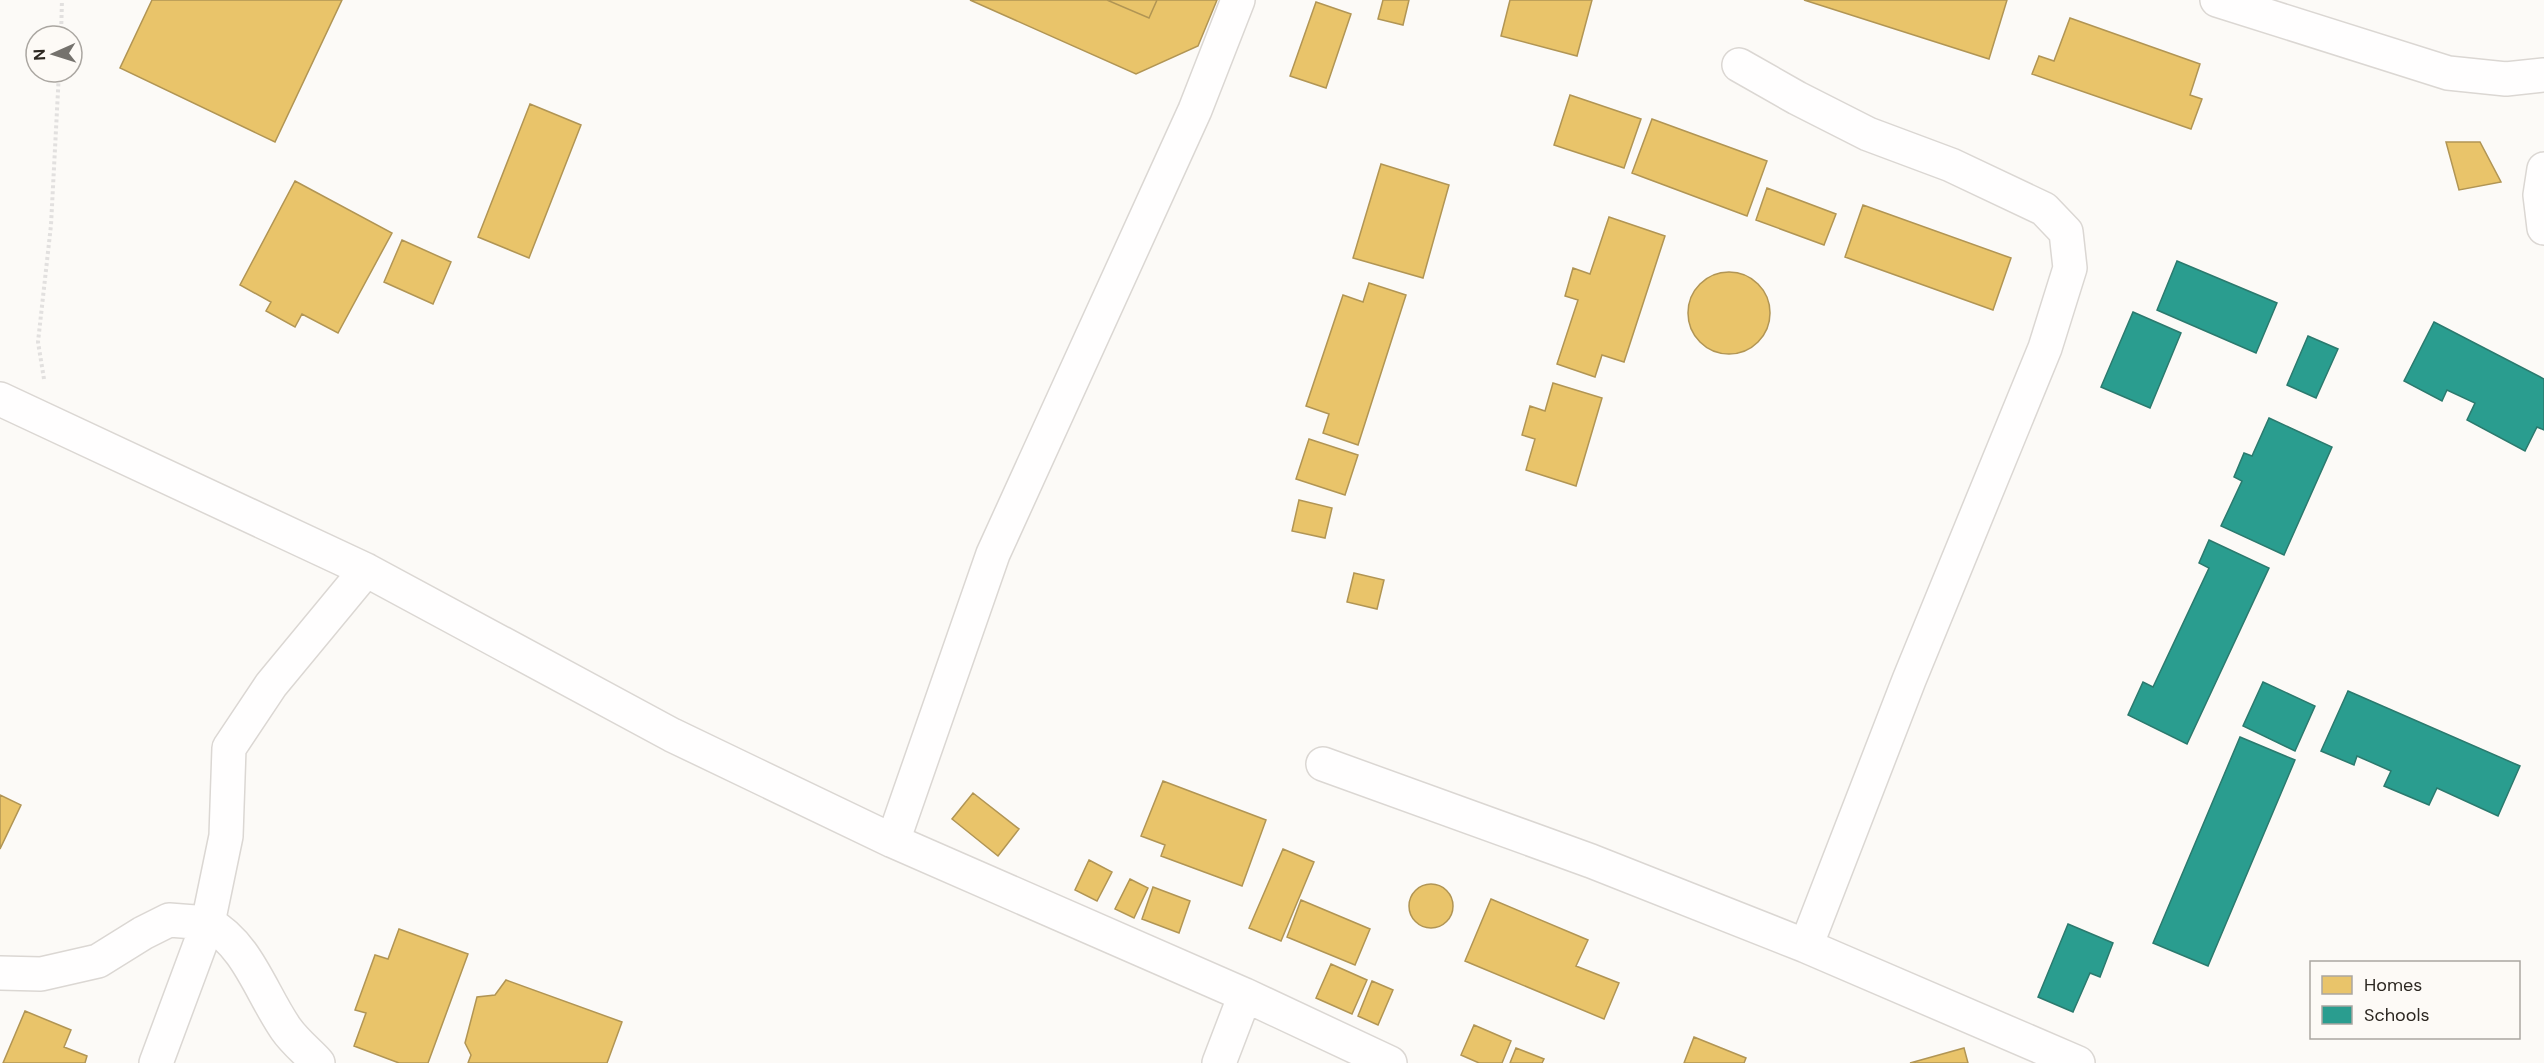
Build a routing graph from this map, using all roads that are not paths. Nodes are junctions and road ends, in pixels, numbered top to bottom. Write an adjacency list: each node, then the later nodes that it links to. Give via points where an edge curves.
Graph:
1 (1238, 0): 10 (street, via 1195,110 993,554)
2 (2217, 0): 4 (street, via 2448,73 2506,79)
3 (1739, 64): 12 (street, via 1868,134 1951,165 2044,209 2066,232 2070,268 2045,348 1909,680)
4 (2544, 75)
5 (2544, 169): 6 (street, via 2540,195)
6 (2544, 228)
7 (0, 399): 8 (street)
8 (366, 570): 10 (street, via 672,735); 11 (street, via 271,685 229,748 226,836)
9 (1323, 764): 12 (street, via 1591,861)
10 (893, 841): 14 (street)
11 (208, 923): 13 (street, via 169,920 99,961 41,974); 15 (street); 16 (street, via 224,932 240,949 288,1031)
12 (1806, 946): 19 (street)
13 (0, 973)
14 (1245, 995): 17 (street); 18 (street)
15 (156, 1063)
16 (318, 1063)
17 (1219, 1063)
18 (1390, 1063)
19 (2078, 1063)

